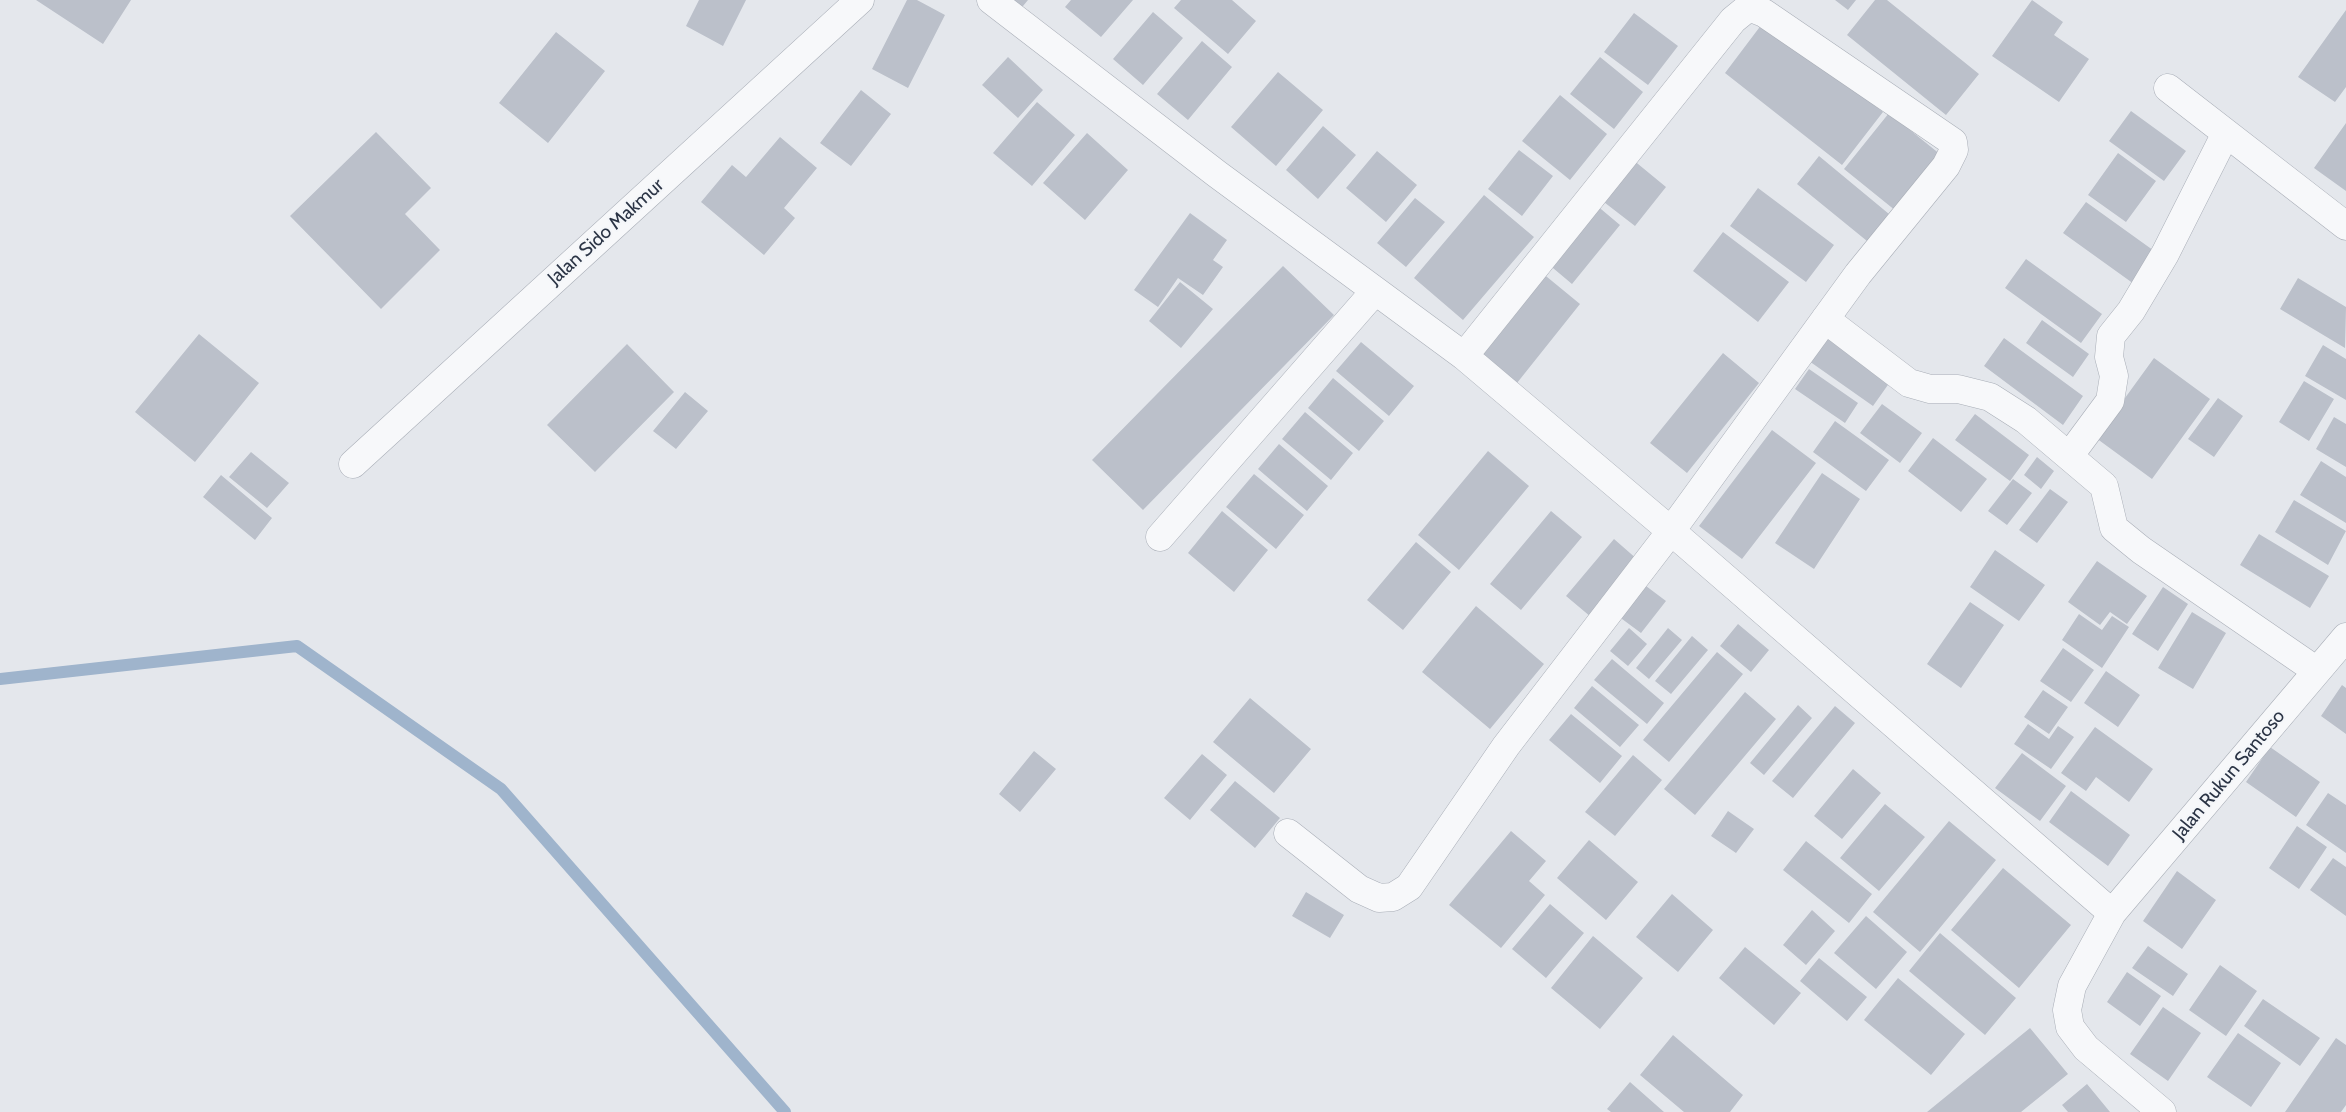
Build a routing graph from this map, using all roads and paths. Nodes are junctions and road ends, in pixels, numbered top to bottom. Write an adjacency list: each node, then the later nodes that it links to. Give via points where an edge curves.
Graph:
1 (860, 0): 10 (street, Jalan Sido Makmur)
2 (991, 0): 6 (street)
3 (2168, 88): 4 (street)
4 (2226, 133): 5 (street); 9 (street, via 2165,254 2131,311 2111,336 2109,356 2114,376 2110,401)
5 (2346, 226)
6 (1375, 291): 8 (street); 12 (street)
7 (1825, 319): 8 (street, via 1946,166 1954,150 1953,142 1764,13 1749,7 1733,20); 9 (street, via 1909,383 1930,389 1990,396); 11 (street)
8 (1464, 356): 11 (street)
9 (2070, 455): 14 (street, via 2104,486 2114,528)
10 (353, 464)
11 (1671, 531): 15 (street, via 1506,746 1410,886 1393,896 1379,898 1359,889); 16 (street)
12 (1160, 537)
13 (2346, 637): 14 (street, Jalan Rukun Santoso)
14 (2317, 671): 16 (street, Jalan Rukun Santoso)
15 (1288, 833)
16 (2112, 913): 17 (street, Jalan Rukun Santoso, via 2072,986 2067,1010 2070,1027 2086,1048)
17 (2162, 1112)

